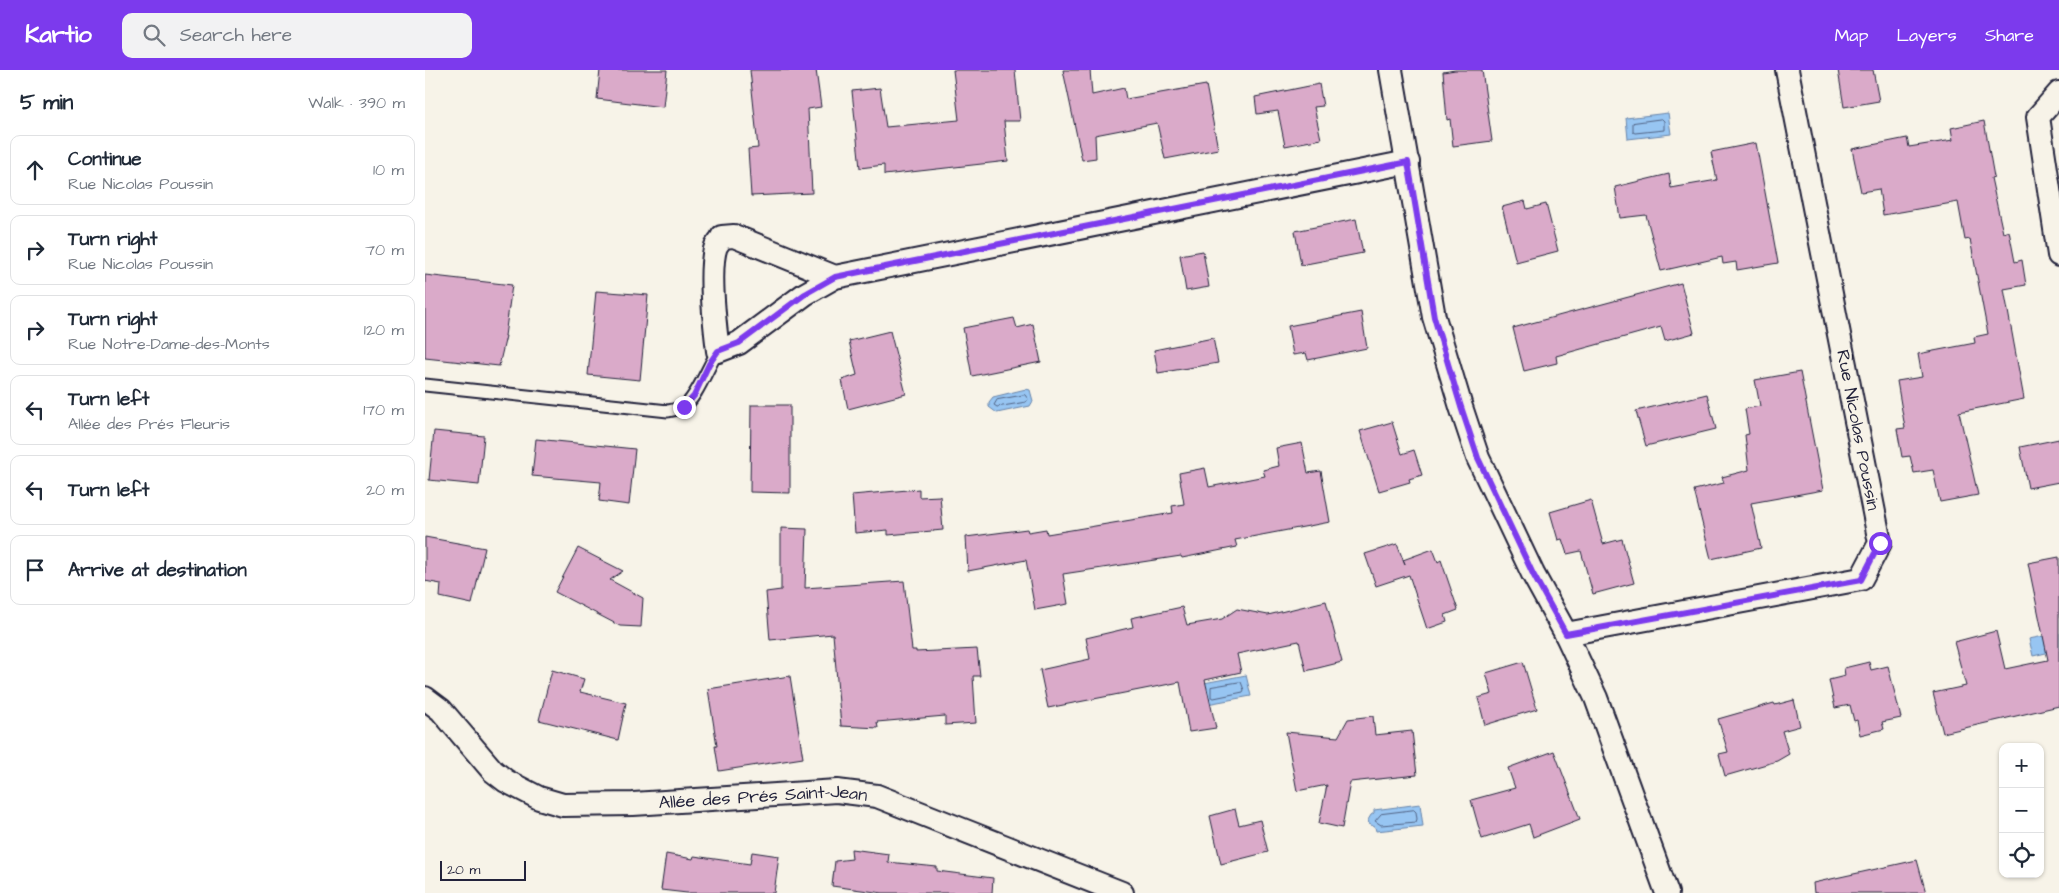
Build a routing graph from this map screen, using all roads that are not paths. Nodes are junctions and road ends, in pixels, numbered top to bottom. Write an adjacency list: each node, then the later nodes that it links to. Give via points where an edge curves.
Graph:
1 (1391, 70): 4 (street)
2 (1787, 70): 9 (street, Rue Nicolas Poussin, via 1880,543 1861,580)
3 (2059, 93): 5 (street, via 2038,117)
4 (1408, 162): 6 (street); 9 (street, via 1434,317 1478,458 1533,574)
5 (2059, 254)
6 (835, 277): 7 (street, via 805,294 739,343); 7 (street, via 734,236 723,236 716,246 713,278)
7 (718, 351): 8 (lane, via 694,396 684,407 668,411)
8 (425, 385)
9 (1566, 634): 12 (street, via 1596,698)
10 (425, 698): 11 (street, Allée des Prés Saint-Jean, via 441,710 493,771 539,798 563,805 633,804 837,791 877,796)
11 (1122, 893)
12 (1667, 893)

